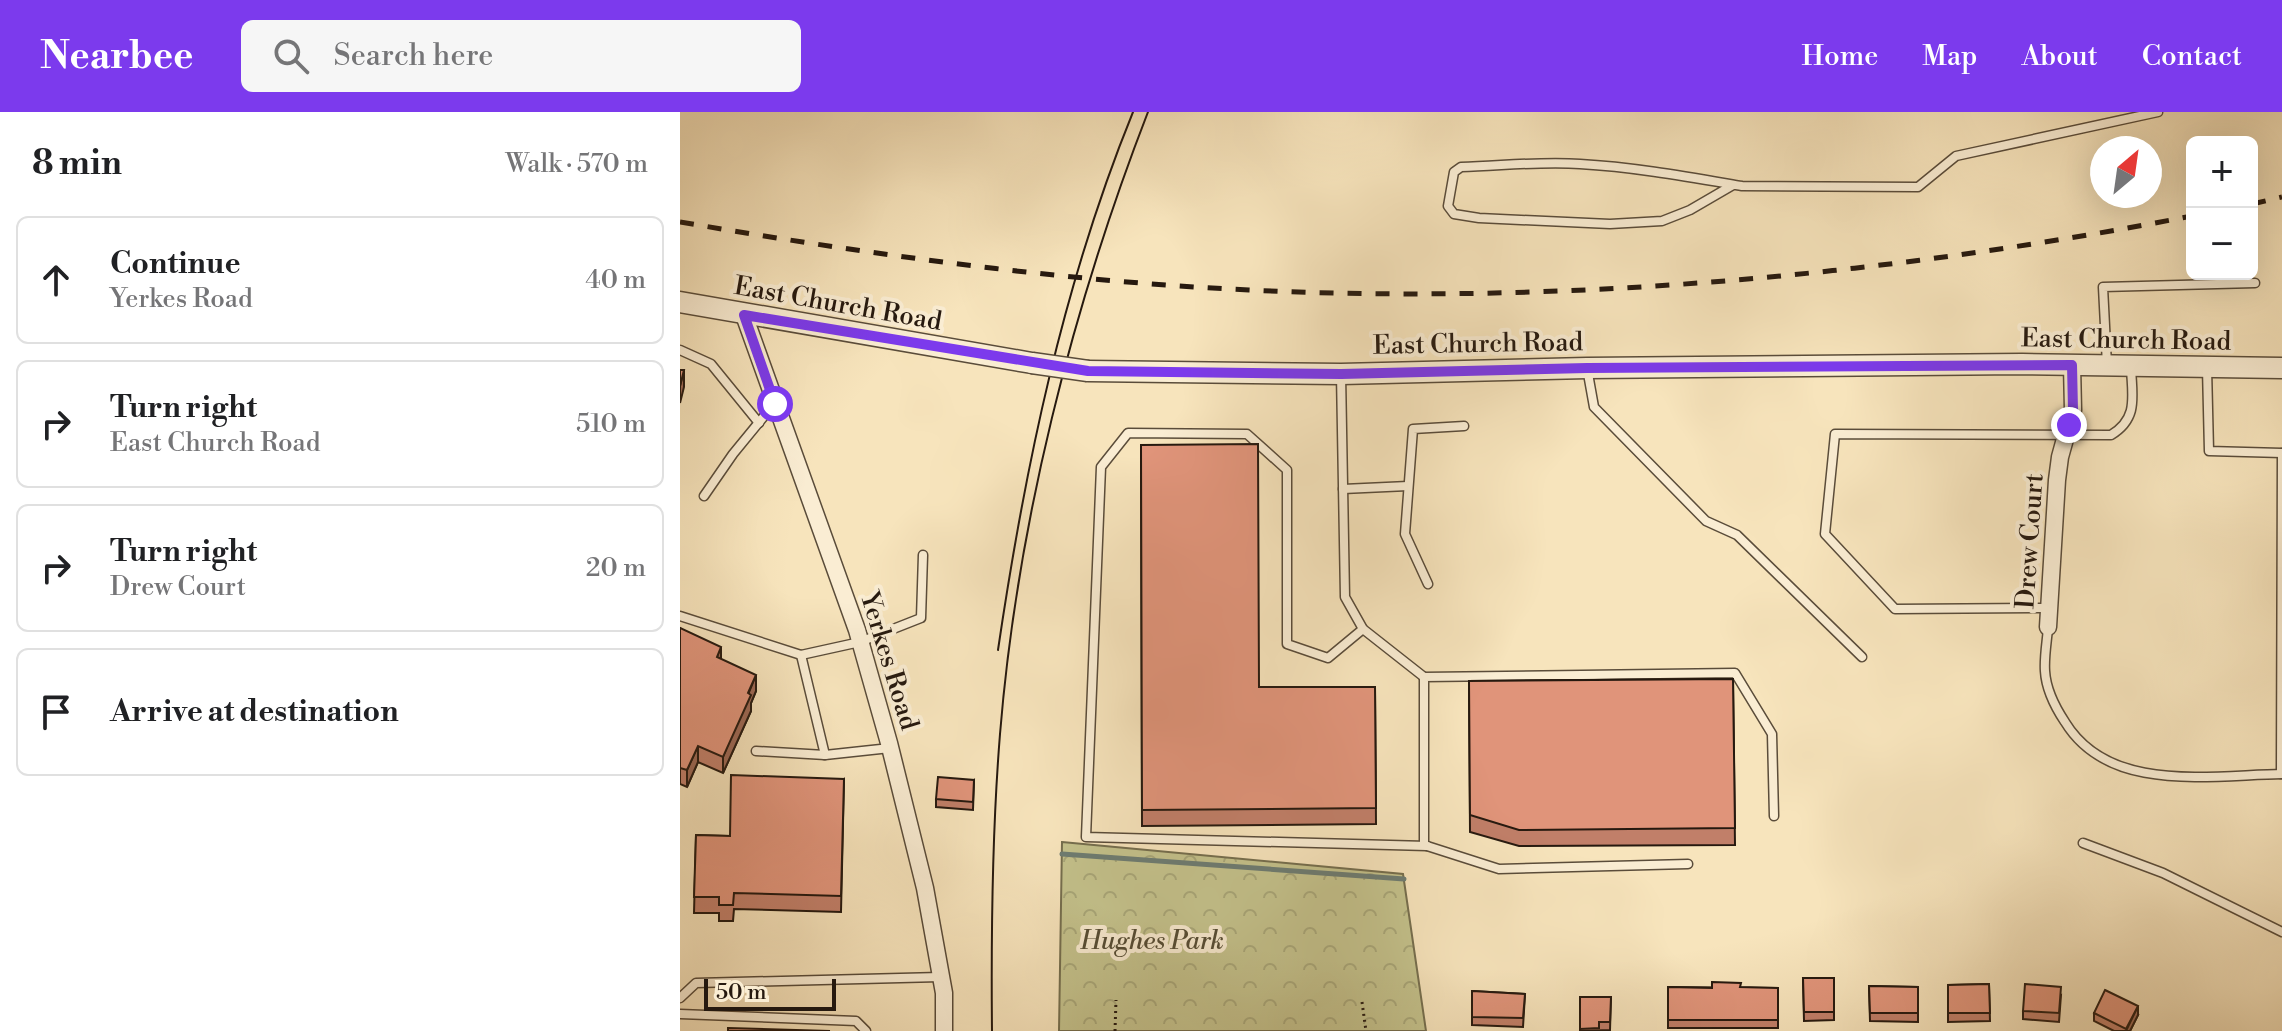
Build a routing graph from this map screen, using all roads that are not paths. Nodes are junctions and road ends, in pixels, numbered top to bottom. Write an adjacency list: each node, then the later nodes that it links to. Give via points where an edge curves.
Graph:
1 (2158, 112): 2 (lane, via 1956,156 1918,187)
2 (1733, 185): 2 (lane, via 1579,164 1461,167 1454,172 1448,206 1454,214 1479,218 1649,222 1690,210)
3 (2255, 283): 8 (lane, via 2103,287)
4 (680, 302): 5 (street, East Church Road)
5 (744, 315): 13 (street, East Church Road, bridge, via 1088,371); 14 (street, Yerkes Road)
6 (680, 350): 15 (lane, via 711,364)
7 (2072, 365): 8 (street, East Church Road); 11 (street, East Church Road); 17 (street, Drew Court, via 2073,410)
8 (2107, 366): 9 (street, East Church Road)
9 (2131, 366): 10 (street, East Church Road); 17 (lane, via 2132,409 2124,427 2111,435)
10 (2207, 367): 12 (street, East Church Road); 18 (lane, via 2209,451)
11 (1587, 368): 13 (street, East Church Road); 30 (lane, via 1594,407 1706,521 1737,535)
12 (2282, 368)
13 (1341, 374): 20 (lane)
14 (775, 404): 15 (lane); 28 (street, Yerkes Road)
15 (759, 423): 21 (lane)
16 (1464, 426): 19 (lane, via 1413,429)
17 (2067, 436): 24 (street, Drew Court, via 2057,480); 24 (lane, via 1835,434 1825,534 1895,609)
18 (2282, 453): 35 (lane)
19 (1408, 486): 20 (lane); 23 (lane, via 1405,534)
20 (1343, 489): 27 (lane, via 1345,597)
21 (704, 496)
22 (923, 555): 28 (lane, via 921,618)
23 (1428, 584)
24 (2049, 608): 26 (street, Drew Court)
25 (680, 616): 29 (lane)
26 (2048, 627): 35 (lane, via 2045,671 2054,704 2072,734 2098,756 2129,771 2164,776)
27 (1363, 629): 31 (lane); 38 (lane, via 1328,658 1287,644 1287,470 1247,434 1128,433 1101,467 1086,837)
28 (860, 642): 29 (lane); 32 (street, Yerkes Road)
29 (801, 655): 34 (lane)
30 (1862, 657)
31 (1424, 677): 36 (lane, via 1735,673 1772,734); 38 (lane)
32 (890, 748): 34 (lane); 41 (street, Yerkes Road)
33 (756, 751): 34 (lane)
34 (825, 755)
35 (2282, 774)
36 (1774, 816)
37 (2083, 843): 40 (lane, via 2163,873)
38 (1427, 846): 39 (lane, via 1499,869)
39 (1688, 864)
40 (2282, 932)
41 (941, 977): 42 (lane, via 696,983); 45 (street, Yerkes Road)
42 (680, 998)
43 (680, 1014): 44 (lane, via 856,1021)
44 (866, 1031)
45 (944, 1031)

